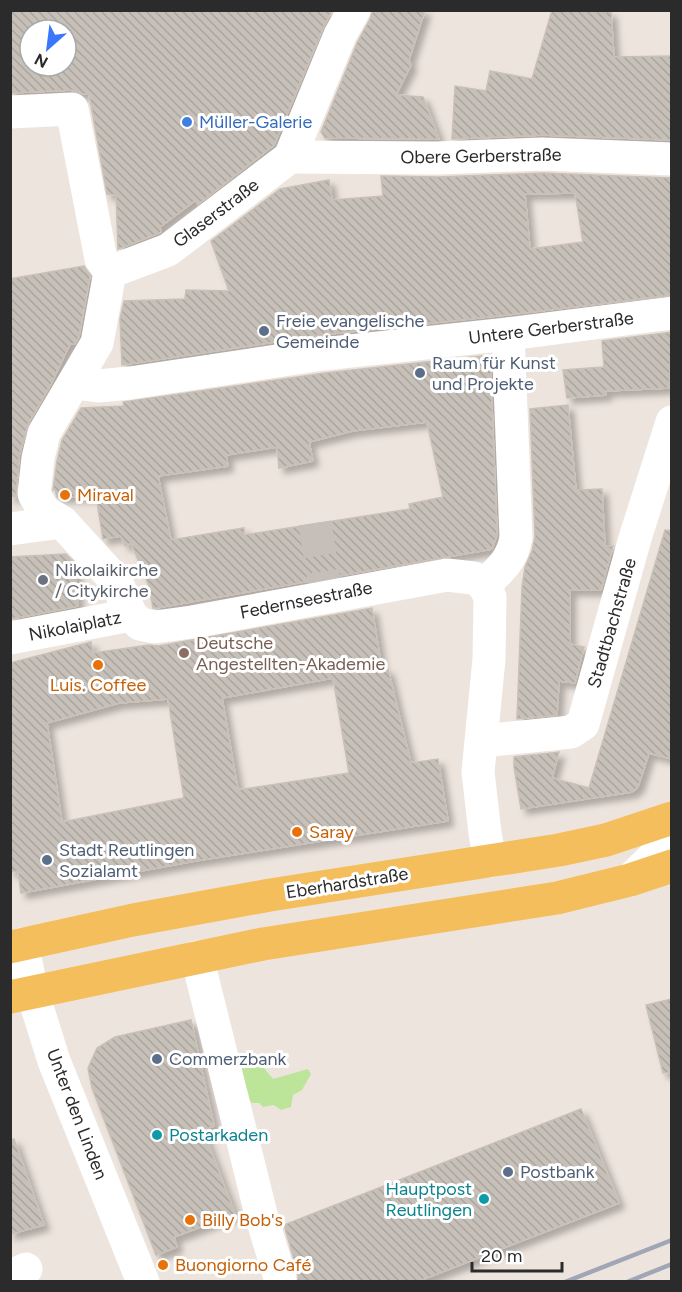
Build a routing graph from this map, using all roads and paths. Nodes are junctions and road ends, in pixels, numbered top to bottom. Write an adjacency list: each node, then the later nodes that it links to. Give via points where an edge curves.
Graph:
1 (354, 10): 3 (street)
2 (10, 112): 5 (street, via 72,109 101,259)
3 (290, 157): 4 (street, Obere Gerberstraße, via 542,154); 5 (street, Glaserstraße, via 168,250)
4 (672, 159)
5 (110, 272): 8 (street, via 97,343)
6 (672, 313): 7 (street, Untere Gerberstraße)
7 (508, 334): 8 (street, Untere Gerberstraße, via 323,354 130,383); 12 (street, via 516,537 508,562)
8 (74, 383): 10 (street, Nikolaiplatz, via 45,433 34,494 44,511)
9 (672, 422): 15 (street, Stadtbachstraße, via 583,724 571,732)
10 (62, 522): 11 (street); 13 (street, Nikolaiplatz, via 116,581)
11 (10, 529)
12 (484, 585): 13 (street, Federnseestraße, via 474,578 447,575 325,589 155,627 140,624); 15 (street, via 490,597 490,639)
13 (131, 615): 14 (street, Nikolaiplatz)
14 (10, 638)
15 (482, 741): 18 (street, via 478,772)
16 (672, 818): 18 (main road, Eberhardstraße, via 606,840)
17 (672, 838): 20 (street)
18 (490, 861): 21 (main road, Eberhardstraße, via 270,895)
19 (672, 866): 20 (main road)
20 (630, 880): 22 (main road, via 557,898)
21 (16, 945): 23 (street, Unter den Linden)
22 (197, 957): 23 (main road); 24 (street)
23 (21, 994): 25 (street, Unter den Linden, via 54,1061)
24 (280, 1278)
25 (143, 1281)

